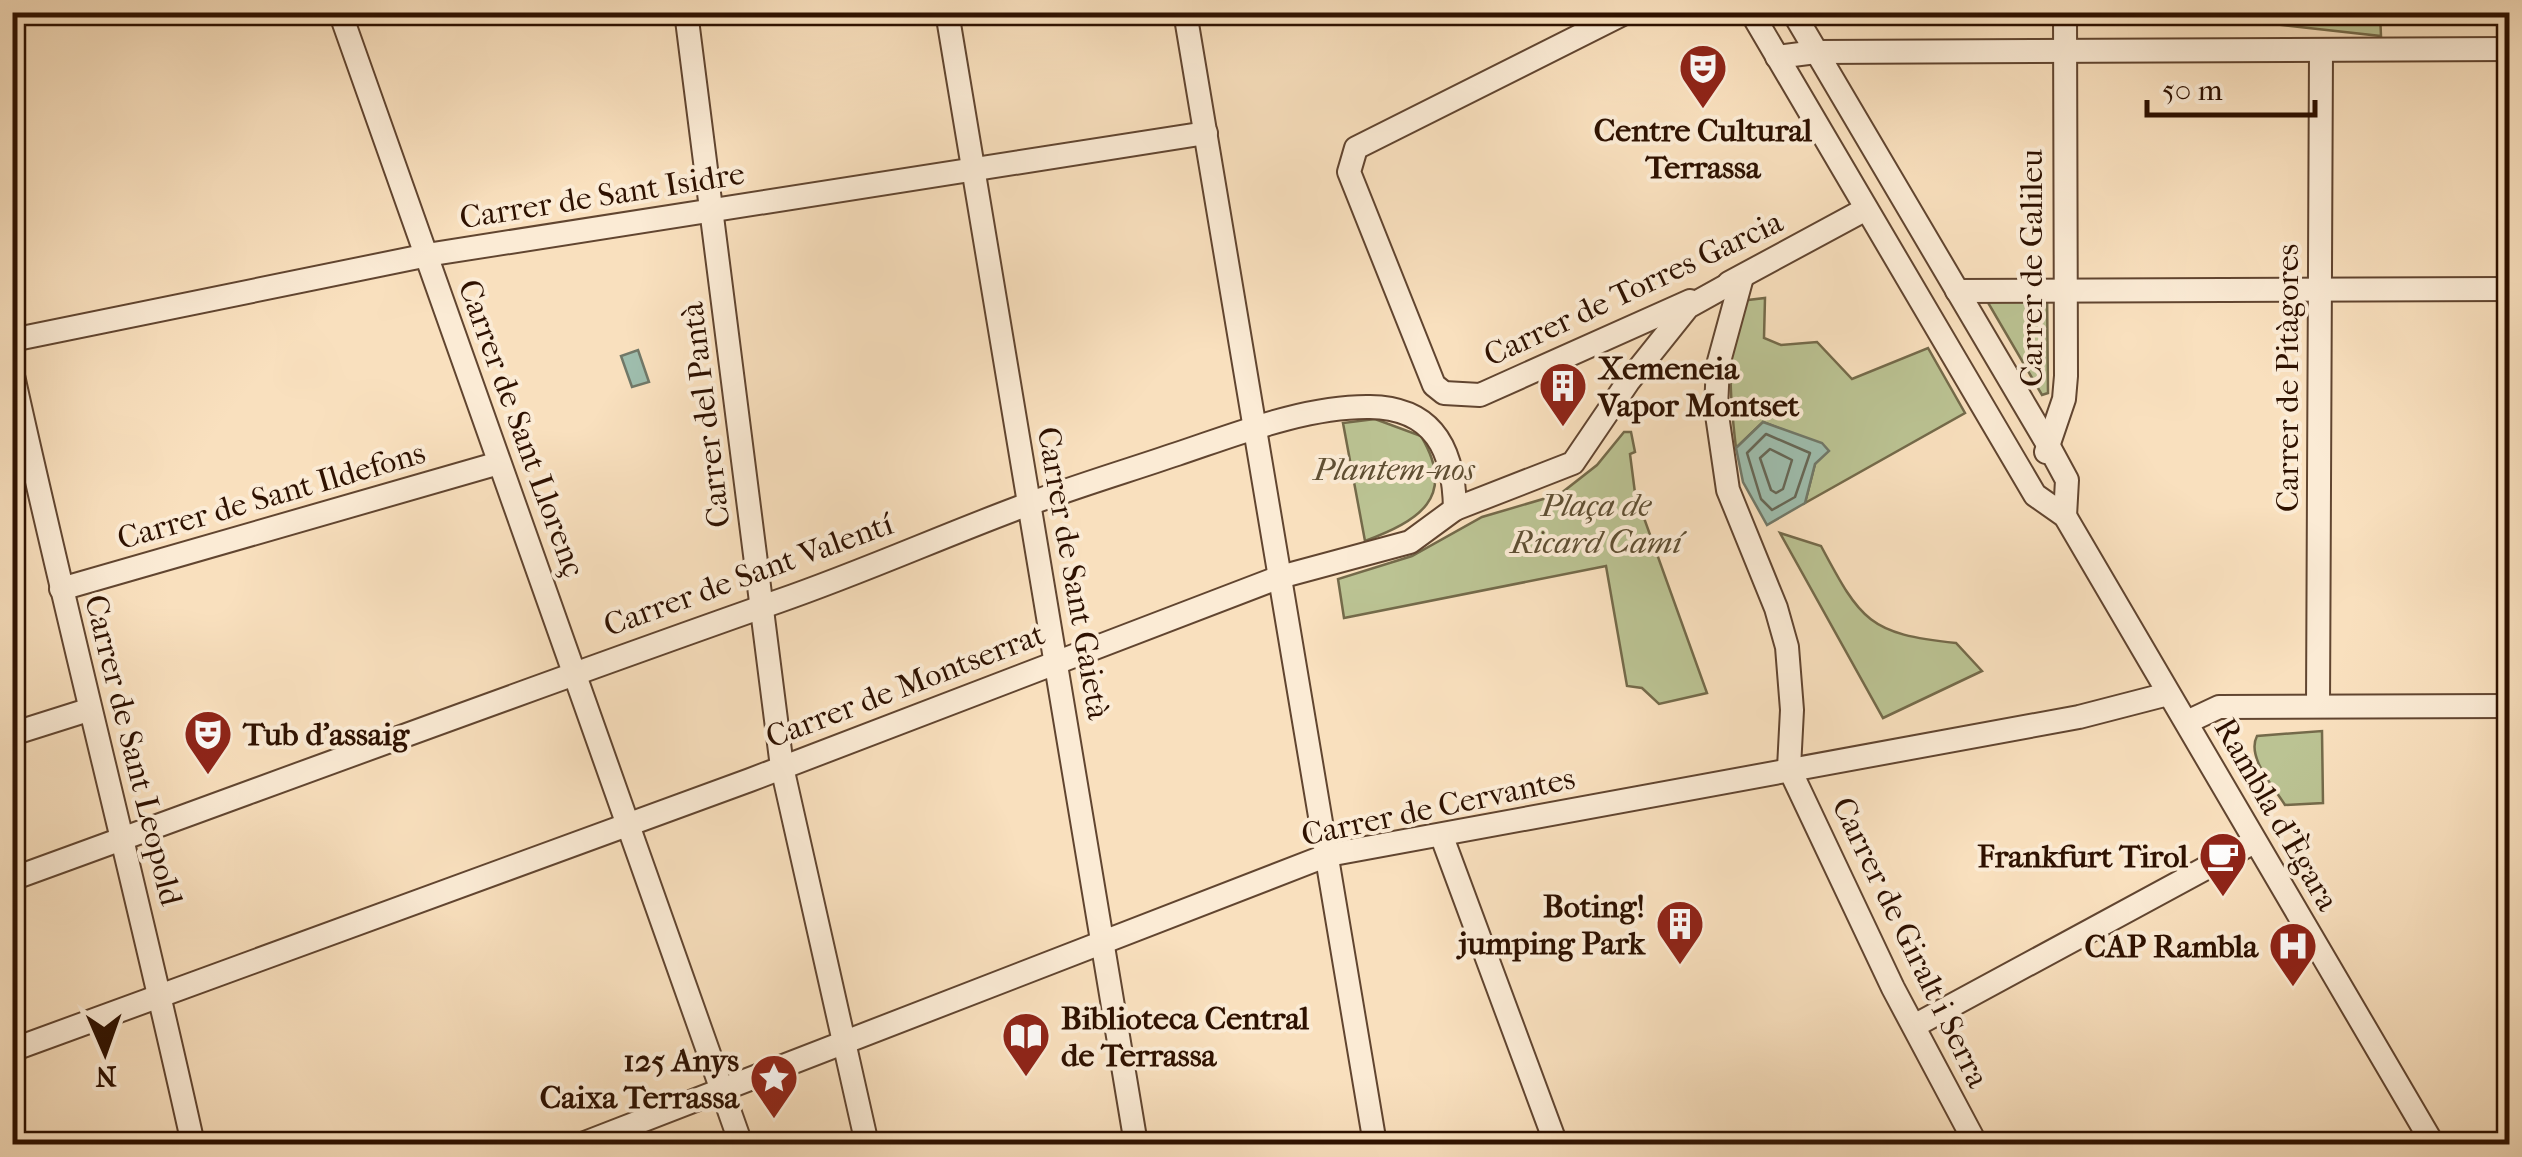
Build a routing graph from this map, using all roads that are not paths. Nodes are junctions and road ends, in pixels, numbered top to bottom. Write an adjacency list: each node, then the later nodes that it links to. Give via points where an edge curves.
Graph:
1 (340, 12): 19 (street, Carrer de Sant Llorenç)
2 (686, 12): 18 (street, Carrer del Pantà)
3 (947, 12): 16 (street, Carrer de Sant Gaietà)
4 (1186, 12): 15 (street)
5 (1627, 12): 20 (street, Carrer de Torres Garcia, via 1356,148 1350,158 1349,172 1434,385 1444,393 1480,396)
6 (1751, 12): 10 (street, Rambla d'Ègara)
7 (1762, 12): 10 (street)
8 (1793, 12): 13 (street)
9 (2065, 12): 11 (street, Carrer de Galileu)
10 (1772, 48): 13 (street); 17 (street, Rambla d'Ègara)
11 (2065, 49): 13 (street); 14 (street); 23 (street, Carrer de Galileu)
12 (2510, 49): 14 (street)
13 (1816, 52): 24 (street)
14 (2320, 52): 21 (street, Carrer de Pitàgores)
15 (1206, 133): 16 (street, Carrer de Sant Isidre); 29 (street)
16 (973, 169): 18 (street, Carrer de Sant Isidre); 33 (street, Carrer de Sant Gaietà)
17 (1866, 209): 20 (street, Carrer de Torres Garcia); 30 (street, Rambla d'Ègara)
18 (711, 211): 19 (street, Carrer de Sant Isidre); 38 (street, Carrer del Pantà)
19 (426, 255): 25 (street, Carrer de Sant Isidre); 32 (street, Carrer de Sant Llorenç)
20 (1742, 277): 34 (street, Carrer de Montserrat, via 1688,307 1573,463); 48 (street, via 1718,365 1716,408 1728,490 1787,647)
21 (2320, 289): 22 (street); 23 (street); 42 (street, Carrer de Pitàgores)
22 (2510, 289)
23 (2063, 290): 24 (street); 31 (street, Carrer de Galileu, via 2064,399)
24 (1957, 292): 31 (street)
25 (12, 340)
26 (12, 371): 37 (street, Carrer de Sant Leopold)
27 (1344, 393): 28 (street)
28 (1292, 407)
29 (1253, 428): 33 (street, Carrer de Sant Valentí); 34 (street, Carrer de Sant Valentí, via 1332,411 1405,412 1449,452); 36 (street)
30 (1996, 429): 31 (street, via 2026,430); 35 (street, Rambla d'Ègara, via 2035,495)
31 (2047, 443): 35 (street, Carrer de Galileu, via 2047,475)
32 (499, 463): 37 (street, Carrer de Sant Ildefons); 40 (street, Carrer de Sant Llorenç)
33 (1028, 504): 38 (street, Carrer de Sant Valentí); 39 (street, Carrer de Sant Gaietà)
34 (1455, 508): 36 (street, Carrer de Montserrat, via 1410,542)
35 (2065, 516): 41 (street, Rambla d'Ègara)
36 (1280, 577): 39 (street, Carrer de Montserrat); 53 (street)
37 (60, 589): 44 (street, Carrer de Sant Leopold)
38 (760, 607): 40 (street, Carrer de Sant Valentí); 47 (street, Carrer del Pantà)
39 (1057, 662): 47 (street, Carrer de Montserrat); 55 (street, Carrer de Sant Gaietà)
40 (575, 671): 49 (street, Carrer de Sant Llorenç); 51 (street, Carrer de Sant Valentí)
41 (2168, 694): 45 (street, Rambla d'Ègara); 48 (street, Carrer de Cervantes, via 2080,717)
42 (2318, 704): 43 (street); 45 (street, via 2219,707)
43 (2510, 706)
44 (88, 710): 46 (street); 51 (street, Carrer de Sant Leopold)
45 (2187, 722): 52 (street, Rambla d'Ègara)
46 (12, 734)
47 (782, 768): 49 (street, Carrer de Montserrat); 58 (street, Carrer del Pantà)
48 (1789, 768): 50 (street, Carrer de Cervantes); 57 (street, Carrer de Giralt i Serra)
49 (626, 824): 56 (street, Carrer de Montserrat); 60 (street, Carrer de Sant Llorenç)
50 (1442, 837): 53 (street, Carrer de Cervantes); 67 (street)
51 (124, 838): 54 (street, Carrer de Sant Valentí); 56 (street, Carrer de Sant Leopold)
52 (2254, 842): 57 (street); 69 (street, Rambla d'Ègara)
53 (1328, 856): 55 (street, Carrer de Cervantes); 66 (street)
54 (12, 879)
55 (1101, 946): 58 (street, Carrer de Cervantes); 65 (street, Carrer de Sant Gaietà)
56 (161, 996): 59 (street, Carrer de Montserrat); 61 (street, Carrer de Sant Leopold)
57 (1914, 1026): 68 (street, Carrer de Giralt i Serra)
58 (844, 1044): 60 (street, Carrer de Cervantes); 64 (street, Carrer del Pantà)
59 (12, 1050)
60 (722, 1092): 62 (street, Carrer de Cervantes); 63 (street, Carrer de Sant Llorenç)
61 (194, 1144)
62 (582, 1144)
63 (741, 1144)
64 (867, 1144)
65 (1136, 1144)
66 (1375, 1144)
67 (1556, 1144)
68 (1976, 1144)
69 (2433, 1144)

